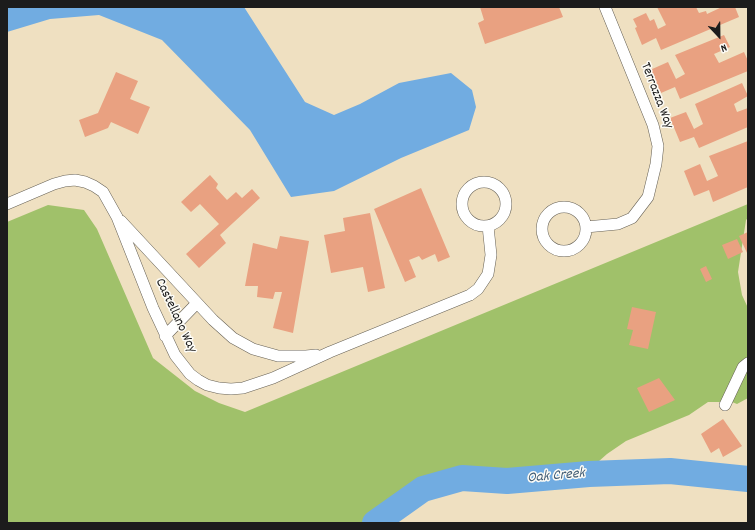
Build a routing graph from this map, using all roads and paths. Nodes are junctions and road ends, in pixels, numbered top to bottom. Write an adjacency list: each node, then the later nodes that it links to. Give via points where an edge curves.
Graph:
1 (605, 7): 5 (street, Terrazza Way, via 653,125 658,146 648,197 632,218 618,224)
2 (7, 204): 3 (street, Castellano Way, via 54,184 75,180 85,182 103,192)
3 (117, 217): 6 (street, Castellano Way); 7 (street, Castellano Way)
4 (488, 226): 4 (street, via 474,225 468,220 462,207 465,192 477,183 492,183 499,187 506,198 505,213 496,224); 8 (street, Castellano Way, via 490,265 488,274 478,289 470,295)
5 (586, 227): 5 (street, via 585,238 581,244 567,251 554,250 548,245 542,232 542,224 550,211 564,207 578,212 583,217)
6 (197, 303): 7 (street); 8 (street, Castellano Way, via 224,331 253,349 278,356 306,356)
7 (165, 336): 8 (street, Castellano Way, via 175,355 190,374 219,388 243,388)
8 (330, 352)
9 (748, 363): 10 (street, via 743,367)
10 (725, 405)

